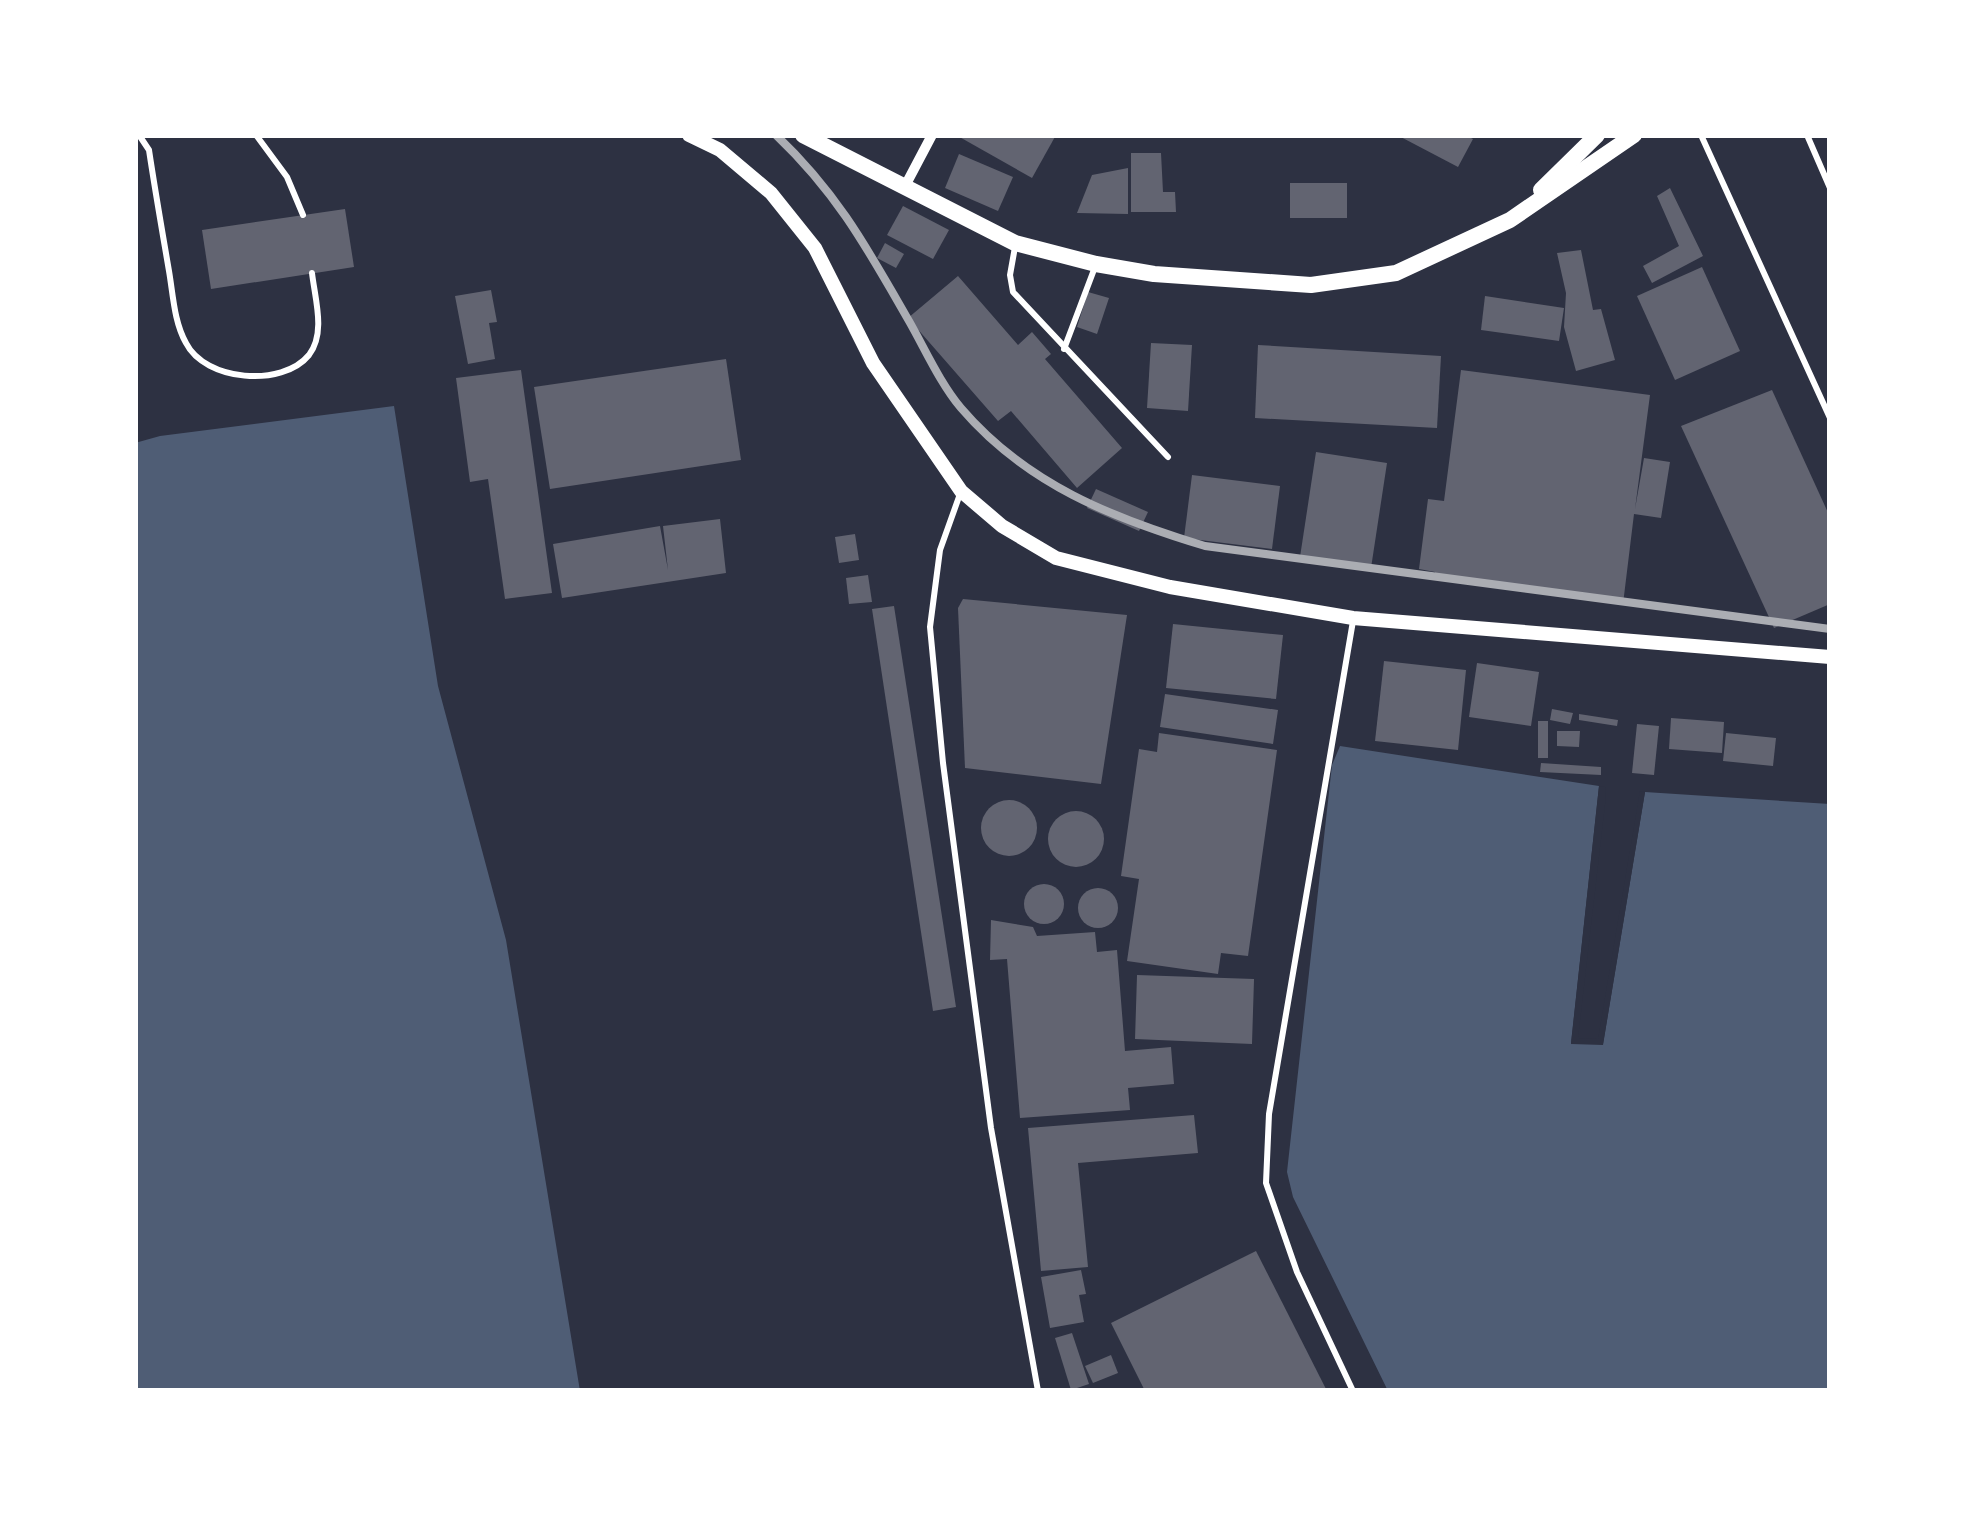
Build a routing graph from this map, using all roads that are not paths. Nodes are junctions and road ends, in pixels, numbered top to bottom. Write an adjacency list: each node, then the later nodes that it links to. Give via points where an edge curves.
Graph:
1 (140, 135): 16 (lane, via 177,319 187,347 212,369 289,371 311,353 319,326)
2 (256, 135): 12 (lane)
3 (689, 135): 20 (street, via 771,193 814,248 873,363)
4 (803, 135): 10 (main road)
5 (932, 135): 10 (street)
6 (1598, 135): 13 (main road)
7 (1634, 135): 13 (main road)
8 (1701, 135): 18 (lane)
9 (1807, 135): 11 (lane)
10 (904, 188): 14 (main road)
11 (1830, 188)
12 (303, 215)
13 (1510, 220): 15 (main road, via 1396,273 1310,285)
14 (1015, 243): 15 (main road); 17 (lane, via 1013,292)
15 (1096, 264): 17 (lane)
16 (312, 273)
17 (1064, 349): 19 (lane)
18 (1830, 418)
19 (1168, 457)
20 (961, 491): 21 (street, via 1056,558); 23 (lane, via 940,550 929,627 991,1128)
21 (1353, 618): 22 (street); 24 (lane, via 1269,1114 1266,1183)
22 (1830, 657)
23 (1038, 1391)
24 (1352, 1391)

